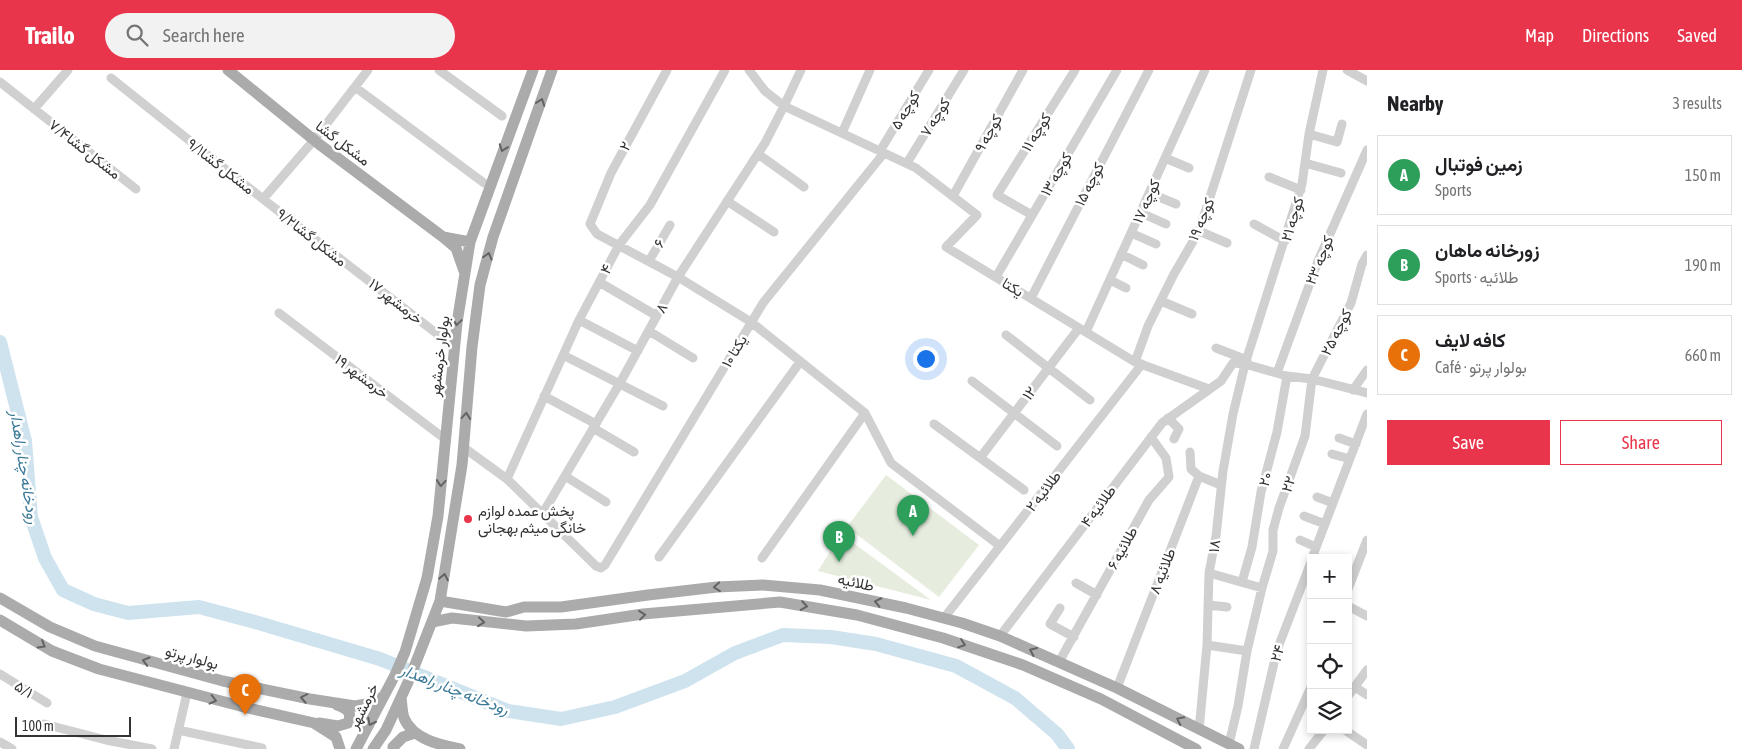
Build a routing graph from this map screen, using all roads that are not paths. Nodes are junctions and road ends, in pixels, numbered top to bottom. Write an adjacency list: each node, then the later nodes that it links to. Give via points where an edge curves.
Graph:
1 (68, 70): 27 (street)
2 (228, 70): 32 (main road, مشکل گشا)
3 (368, 70): 25 (street)
4 (440, 70): 28 (street)
5 (533, 70): 61 (main road, بولوار خرمشهر, one-way to 61)
6 (552, 70): 119 (main road, خرمشهر, one-way to 6, via 480,284 493,237)
7 (667, 70): 64 (street, ۲, via 611,173 590,224 597,234)
8 (725, 70): 64 (street, ۴, via 650,205)
9 (749, 70): 26 (street, یکتا, via 765,91)
10 (801, 70): 26 (street)
11 (870, 70): 30 (street)
12 (930, 70): 34 (street, کوچه ۵)
13 (964, 70): 37 (street, کوچه ۷)
14 (1023, 70): 47 (street, کوچه ۹)
15 (1075, 70): 52 (street, کوچه ۱۱, via 997,195)
16 (1116, 70): 52 (street, کوچه ۱۳)
17 (1149, 70): 76 (street, کوچه ۱۵)
18 (1205, 70): 36 (street, کوچه ۱۷)
19 (1251, 70): 56 (street, کوچه ۱۹)
20 (1323, 70): 31 (street, کوچه ۲۱)
21 (1348, 70): 23 (street)
22 (111, 78): 48 (street, مشکل گشا۹/۱)
23 (1367, 81)
24 (0, 82): 27 (street, مشکل گشا۷/۴)
25 (355, 87): 32 (street); 42 (street)
26 (784, 106): 30 (street, یکتا); 35 (street, ۸)
27 (34, 108): 44 (street, مشکل گشا۷/۴)
28 (502, 116)
29 (1342, 124): 31 (street, via 1337,142)
30 (842, 133): 34 (street, یکتا)
31 (1309, 134): 38 (street, کوچه ۲۱)
32 (314, 140): 48 (street); 59 (main road, مشکل گشا)
33 (1367, 150): 96 (street, کوچه ۲۳, via 1318,261)
34 (882, 152): 37 (street, یکتا); 82 (street, ۱۰ یکتا)
35 (758, 154): 43 (street); 49 (street, ۸)
36 (1165, 158): 39 (street); 46 (street, کوچه ۱۷)
37 (906, 163): 47 (street, یکتا)
38 (1305, 163): 40 (street); 45 (street, کوچه ۲۱)
39 (1189, 168)
40 (1341, 173)
41 (1269, 177): 45 (street)
42 (484, 183)
43 (804, 187)
44 (136, 189)
45 (1300, 190): 60 (street, کوچه ۲۱)
46 (1149, 193): 50 (street); 51 (street, کوچه ۱۷)
47 (953, 196): 72 (street, یکتا, via 977,215 946,247)
48 (263, 199): 70 (street, مشکل گشا۹/۲)
49 (727, 201): 57 (street); 71 (street, ۸)
50 (1176, 204)
51 (1141, 213): 53 (street); 58 (street, کوچه ۱۷)
52 (1032, 215): 72 (street, کوچه ۱۳)
53 (1166, 224)
54 (1254, 224): 60 (street)
55 (670, 225): 67 (street, ۶)
56 (1199, 231): 62 (street); 77 (street, کوچه ۱۹)
57 (774, 232)
58 (1131, 233): 63 (street); 65 (street, کوچه ۱۷)
59 (443, 237): 61 (main road); 69 (main road, via 456,248)
60 (1285, 241): 92 (street, کوچه ۲۱)
61 (470, 242): 69 (main road, بولوار خرمشهر)
62 (1227, 243)
63 (1156, 244)
64 (619, 245): 67 (street); 74 (street, ۴)
65 (1122, 254): 68 (street); 73 (street, کوچه ۱۷)
66 (1367, 254): 98 (street, کوچه ۲۵, via 1351,303)
67 (649, 261): 71 (street)
68 (1143, 265)
69 (465, 272): 86 (main road, بولوار خرمشهر, one-way to 86)
70 (360, 274): 86 (street, ۱۷ خرمشهر)
71 (678, 277): 80 (street, ۸); 82 (street)
72 (996, 277): 76 (street, یکتا)
73 (1110, 280): 75 (street); 83 (street, کوچه ۱۷)
74 (599, 282): 80 (street); 81 (street, ۴)
75 (1126, 288)
76 (1031, 298): 83 (street, یکتا)
77 (1161, 301): 79 (street); 93 (street, کوچه ۱۹, via 1148,326)
78 (279, 313): 115 (street, ۱۹ خرمشهر)
79 (1192, 314)
80 (657, 316): 84 (street, ۸)
81 (578, 320): 88 (street); 89 (street, ۴)
82 (751, 322): 91 (street); 133 (street, ۱۰ یکتا, via 605,566 596,566)
83 (1083, 330): 93 (street, یکتا); 94 (street, ۱۲)
84 (649, 331): 88 (street, ۸); 90 (street)
85 (1006, 335): 94 (street)
86 (454, 347): 115 (main road, بولوار خرمشهر)
87 (1216, 348): 92 (street)
88 (638, 351): 100 (street, ۸)
89 (563, 355): 100 (street); 104 (street, ۴)
90 (693, 358)
91 (800, 362): 107 (street); 141 (street)
92 (1246, 362): 96 (street); 101 (street, via 1233,364 1221,381); 128 (street, ۱۸)
93 (1139, 363): 101 (street, یکتا); 138 (street, طلائیه ۲)
94 (1048, 368): 105 (street); 108 (street, ۱۲)
95 (1367, 370): 102 (street)
96 (1277, 373): 97 (street)
97 (1287, 376): 98 (street); 148 (street, ۲۰, via 1278,432 1261,492 1252,547)
98 (1312, 379): 102 (street); 150 (street, ۲۲, via 1305,436 1279,508 1273,530 1273,551)
99 (972, 381): 108 (street)
100 (620, 383): 106 (street); 112 (street, ۸)
101 (1209, 389): 110 (street, طلائیه ۴)
102 (1352, 390): 103 (street)
103 (1367, 393)
104 (544, 396): 112 (street); 127 (street, ۴)
105 (1090, 400)
106 (663, 406)
107 (865, 413): 138 (street, via 891,463); 142 (street)
108 (1014, 413): 118 (street); 123 (street, ۱۲)
109 (1367, 414): 117 (street)
110 (1168, 418): 113 (street, طلائیه ۴); 116 (street, via 1179,429)
111 (934, 424): 123 (street)
112 (595, 426): 120 (street); 125 (street, ۸)
113 (1151, 437): 151 (street, طلائیه ۶, via 1166,458 1169,477 1149,500); 162 (street, طلائیه ۴)
114 (1339, 438): 117 (street)
115 (445, 439): 166 (main road, بولوار خرمشهر, one-way to 166, via 438,516 427,578)
116 (1174, 439)
117 (1356, 444): 124 (street)
118 (1057, 446)
119 (463, 447): 127 (street); 153 (main road, خرمشهر, one-way to 119)
120 (634, 452)
121 (1190, 452): 126 (street, via 1191,469)
122 (1332, 454): 124 (street)
123 (980, 458): 129 (street)
124 (1350, 459): 132 (street)
125 (565, 476): 131 (street); 133 (street, ۸)
126 (1199, 476): 128 (street); 171 (street, طلائیه ۸)
127 (507, 478): 133 (street)
128 (1221, 485): 146 (street, ۱۸)
129 (1024, 490)
130 (1317, 497): 132 (street)
131 (606, 502)
132 (1334, 503): 135 (street)
133 (543, 513)
134 (1304, 516): 135 (street)
135 (1325, 524): 139 (street)
136 (1300, 540): 139 (street)
137 (1367, 540): 143 (street)
138 (1000, 546): 159 (street, طلائیه ۲)
139 (1316, 547): 140 (street)
140 (1313, 554)
141 (659, 558)
142 (762, 558)
143 (1358, 561): 144 (street); 147 (street)
144 (1367, 566)
145 (1307, 572): 201 (street, ۲۴, via 1277,650)
146 (1209, 574): 148 (street); 154 (street, ۱۸)
147 (1352, 578)
148 (1242, 582): 150 (street)
149 (1076, 583): 151 (street)
150 (1262, 588): 165 (street, ۲۲)
151 (1097, 595): 163 (street, طلائیه ۶)
152 (0, 598): 178 (main road, بولوار پرتو, one-way to 152, via 224,681 95,646 50,627)
153 (440, 601): 159 (main road, طلائیه, one-way to 153, via 820,590 763,585 506,612); 161 (main road, خرمشهر)
154 (1208, 605): 155 (street); 164 (street, ۱۸)
155 (1227, 607)
156 (1060, 608): 163 (street, via 1050,624)
157 (1352, 608): 158 (street)
158 (1367, 616)
159 (944, 618): 162 (main road, طلائیه)
160 (0, 620): 174 (main road, one-way to 174, via 52,650 91,666)
161 (432, 622): 177 (main road, خرمشهر); 200 (main road, one-way to 200, via 452,618 526,626 576,624 643,614 780,602 857,615 943,638 1023,665 1101,699)
162 (1000, 636): 167 (main road, طلائیه, one-way to 162)
163 (1074, 637): 167 (street, طلائیه ۶)
164 (1207, 645): 165 (street); 183 (street, ۱۸)
165 (1247, 651): 190 (street, ۲۲)
166 (405, 652): 175 (main road, خرمشهر)
167 (1059, 662): 171 (main road, طلائیه)
168 (1367, 670): 170 (street)
169 (0, 674): 179 (street, ۵/۱)
170 (1355, 687): 173 (street); 176 (street)
171 (1117, 688): 183 (main road, طلائیه, one-way to 171)
172 (1310, 689): 202 (street)
173 (1352, 691)
174 (186, 693): 180 (main road, one-way to 180); 182 (street)
175 (385, 695): 178 (main road, بولوار پرتو, via 372,703 355,706); 196 (main road, خرمشهر, one-way to 196)
176 (1367, 695)
177 (401, 698): 184 (main road, via 404,717); 197 (main road, خرمشهر)
178 (328, 702): 180 (main road, via 347,710 348,723 338,726)
179 (47, 704)
180 (314, 723): 195 (main road, via 336,737)
181 (44, 724): 188 (street)
182 (178, 730): 191 (street); 194 (street)
183 (1199, 730): 190 (main road, طلائیه)
184 (416, 734): 198 (main road, via 403,737); 199 (main road, via 442,746)
185 (1321, 734): 203 (street)
186 (1351, 734): 189 (street)
187 (0, 742): 192 (street)
188 (105, 744): 193 (street)
189 (1367, 745)
190 (1235, 747)
191 (262, 748)
192 (12, 749)
193 (152, 749)
194 (174, 749)
195 (340, 749)
196 (356, 749)
197 (374, 749)
198 (394, 749)
199 (460, 749)
200 (1196, 749)
201 (1254, 749)
202 (1283, 749)
203 (1309, 749)

